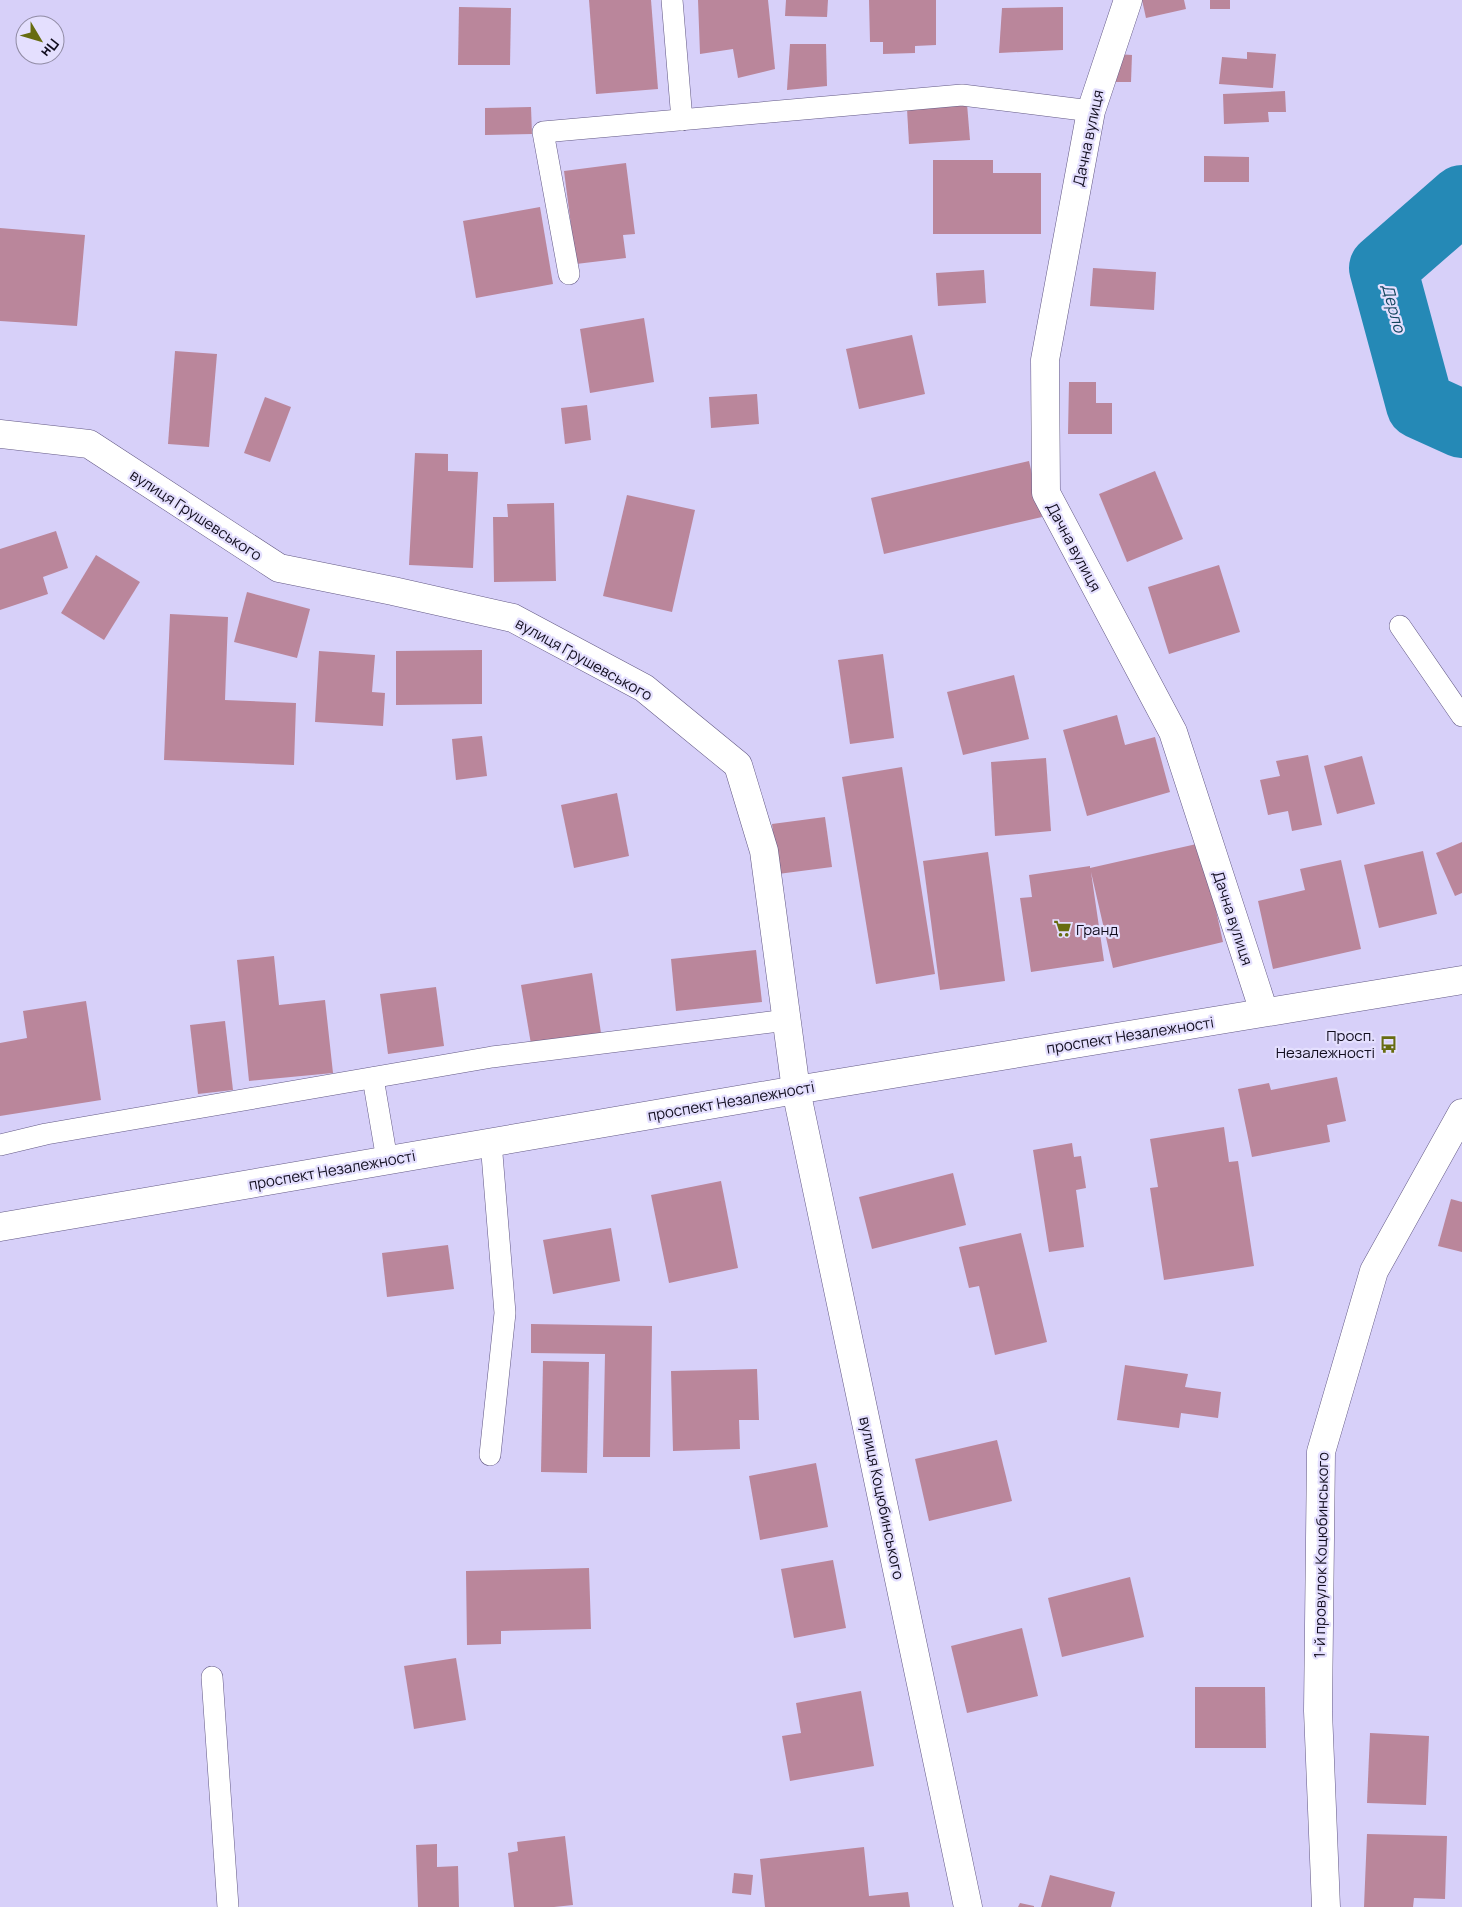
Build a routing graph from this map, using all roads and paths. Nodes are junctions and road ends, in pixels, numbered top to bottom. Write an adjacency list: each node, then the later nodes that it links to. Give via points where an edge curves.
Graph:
1 (672, 0): 4 (lane)
2 (1128, 0): 3 (street, Дачна вулиця)
3 (1091, 111): 4 (lane, via 962,95); 10 (street, Дачна вулиця, via 1045,360 1046,493 1173,732)
4 (682, 120): 5 (lane, via 543,132)
5 (569, 274)
6 (0, 434): 11 (street, вулиця Грушевського, via 89,444 279,568 513,618 644,688 738,765 764,851)
7 (1400, 626): 8 (lane)
8 (1462, 716)
9 (1462, 980): 10 (street, проспект Незалежності)
10 (1264, 1012): 13 (street, проспект Незалежності)
11 (787, 1020): 12 (lane, via 492,1057); 13 (street, вулиця Грушевського)
12 (373, 1078): 16 (lane, via 56,1132); 17 (lane)
13 (796, 1090): 15 (street, проспект Незалежності); 22 (street, вулиця Коцюбинського)
14 (1462, 1113): 23 (street, 1-й провулок Коцюбинського, via 1374,1271 1320,1452 1318,1712)
15 (491, 1142): 17 (street, проспект Незалежності); 19 (lane, via 505,1313)
16 (0, 1145)
17 (387, 1160): 18 (street, проспект Незалежності)
18 (0, 1227)
19 (490, 1455)
20 (212, 1677): 21 (lane)
21 (228, 1907)
22 (968, 1907)
23 (1326, 1907)

